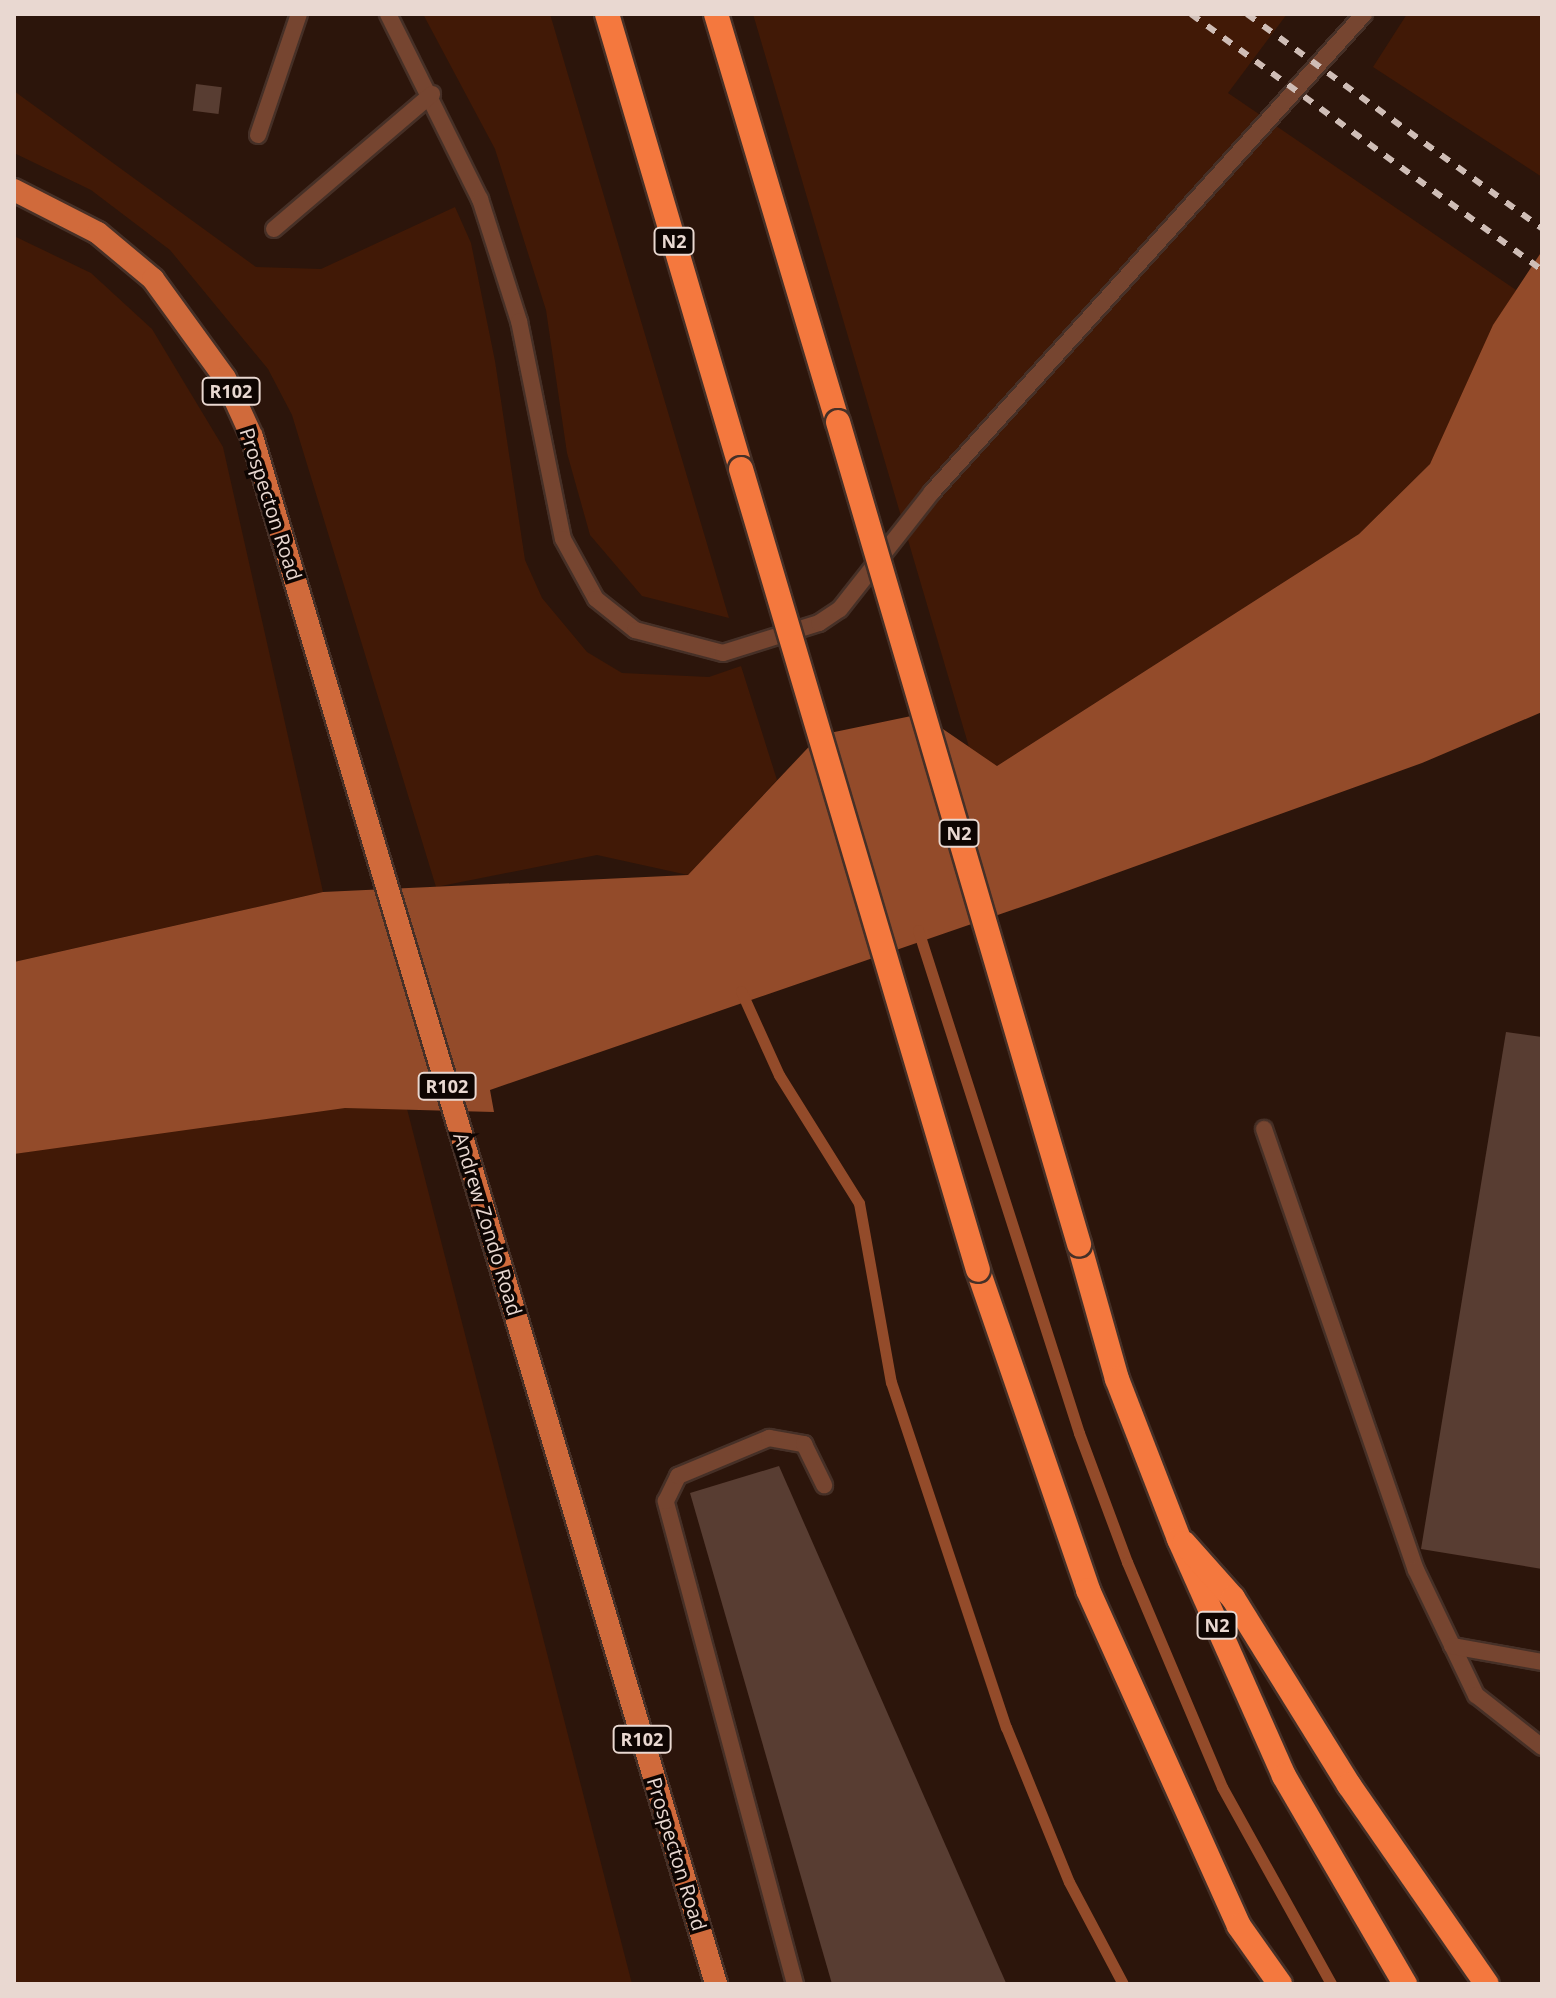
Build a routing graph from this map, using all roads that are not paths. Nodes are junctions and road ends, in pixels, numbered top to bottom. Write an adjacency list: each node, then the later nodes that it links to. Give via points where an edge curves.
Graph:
1 (299, 14): 7 (lane)
2 (388, 14): 6 (lane)
3 (607, 14): 18 (highway, N2, bridge, via 978,1270 1088,1590)
4 (716, 14): 14 (highway, N2, bridge, via 1117,1379)
5 (1364, 14): 6 (lane, via 932,492 840,609 819,623 723,653 635,630 596,599 563,539 519,321 480,199)
6 (432, 94): 9 (lane)
7 (258, 135)
8 (14, 190): 10 (main road, Prospecton Road / R102, via 98,233 153,279 225,378 252,437)
9 (274, 229)
10 (325, 678): 13 (main road, Andrew Zondo Road / R102)
11 (1264, 1129): 15 (lane, via 1416,1570)
12 (824, 1485): 20 (lane, via 804,1444 769,1438 678,1476 666,1501)
13 (568, 1495): 19 (main road, Prospecton Road / R102)
14 (1179, 1539): 23 (highway, N2, via 1284,1776); 24 (highway, via 1208,1562 1349,1785)
15 (1452, 1646): 16 (lane); 17 (lane, via 1476,1695)
16 (1542, 1662)
17 (1542, 1747)
18 (1239, 1926): 21 (highway); 22 (highway, N2)
19 (716, 1984)
20 (795, 1984)
21 (1269, 1984)
22 (1280, 1984)
23 (1405, 1984)
24 (1487, 1984)

